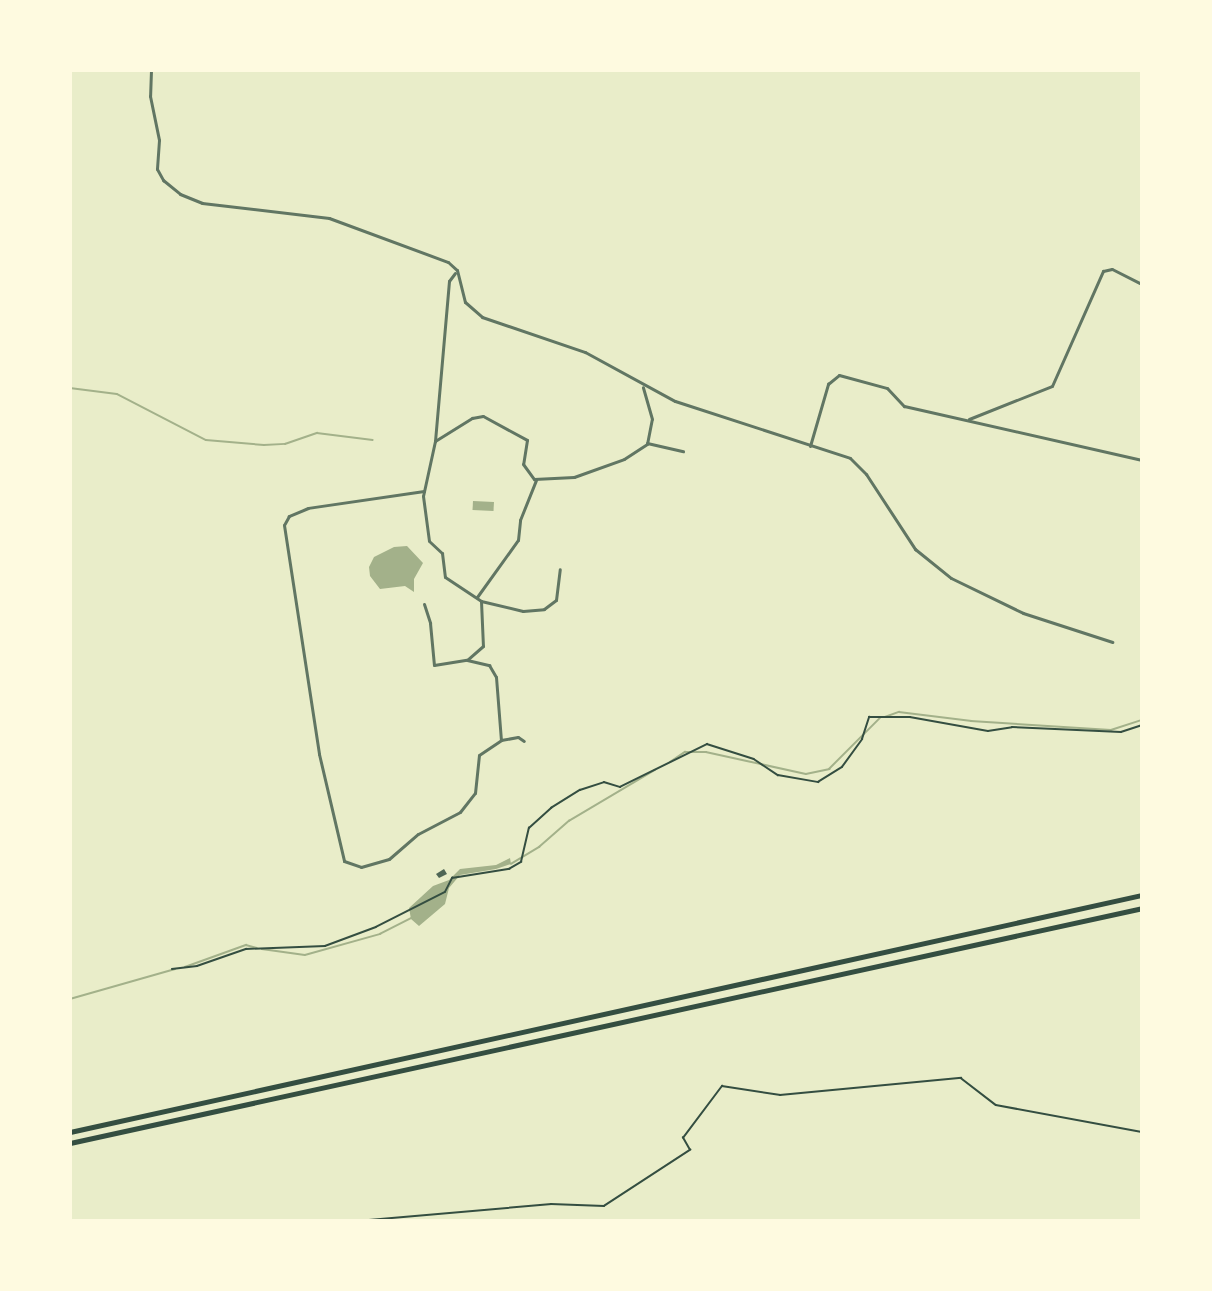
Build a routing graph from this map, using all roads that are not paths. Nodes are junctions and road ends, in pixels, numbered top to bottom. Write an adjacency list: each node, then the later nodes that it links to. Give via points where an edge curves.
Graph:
1 (151, 70): 2 (street, via 150,96 159,144 157,171 177,192 202,203 300,212 341,221 450,263 457,270)
2 (455, 273): 4 (street, via 465,302 482,317 587,354); 6 (street, via 449,281)
3 (1142, 284): 5 (street, via 1112,269 1103,271 1052,386)
4 (642, 386): 7 (street, via 652,418); 8 (street, via 708,413)
5 (967, 420): 8 (street, via 904,406 887,388 836,376 827,386); 10 (street)
6 (435, 441): 11 (street, via 472,418 483,416 527,440 523,464); 12 (street)
7 (647, 443): 9 (street); 11 (street, via 624,459 579,476)
8 (810, 446): 17 (street, via 857,464 913,547 956,581 1023,614)
9 (683, 451)
10 (1142, 460)
11 (536, 480): 14 (street, via 520,520 518,540)
12 (424, 491): 14 (street, via 429,541 442,553 444,576); 19 (street, via 314,507 292,514 284,522 320,753 344,861 361,867 388,859 420,832 460,812 475,794 479,755)
13 (560, 569): 15 (street, via 556,600 544,609 523,611)
14 (477, 597): 15 (street)
15 (481, 601): 18 (street, via 483,646)
16 (424, 604): 18 (street, via 434,665)
17 (1112, 642)
18 (466, 660): 19 (street, via 489,665 496,676)
19 (501, 740): 20 (street, via 518,737)
20 (524, 741)
21 (1142, 895): 23 (highway)
22 (1142, 908): 24 (highway)
23 (70, 1131)
24 (70, 1143)

